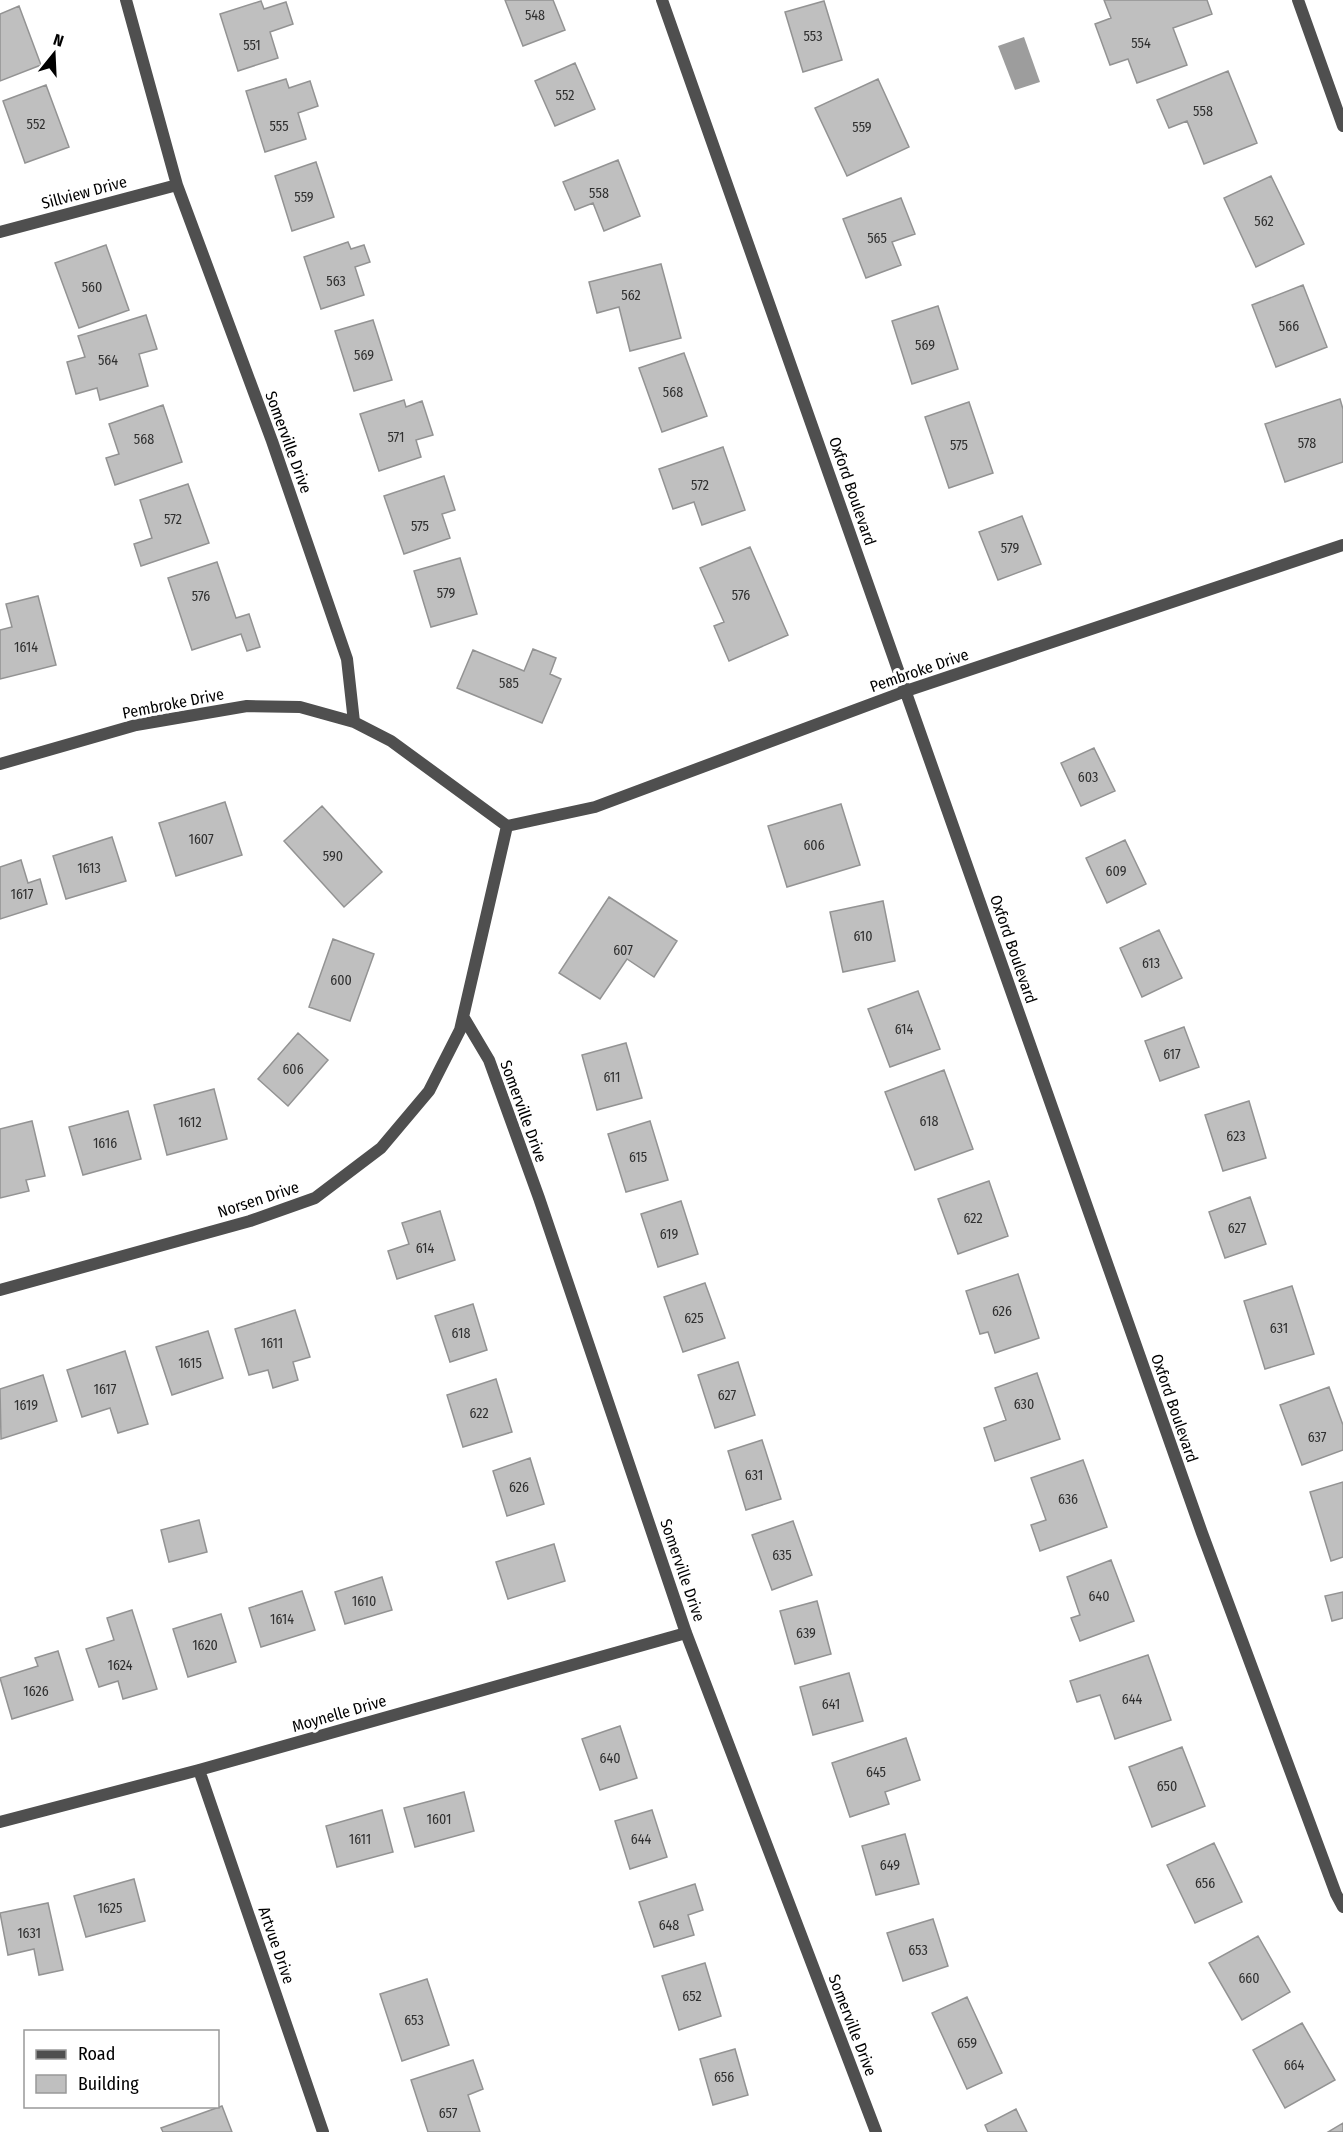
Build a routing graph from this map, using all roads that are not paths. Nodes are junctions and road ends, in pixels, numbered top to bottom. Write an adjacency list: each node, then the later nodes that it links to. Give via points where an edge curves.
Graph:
1 (126, 0): 5 (street, Somerville Drive)
2 (662, 0): 8 (street, Oxford Boulevard)
3 (1298, 0): 4 (street)
4 (1343, 126)
5 (177, 185): 6 (street, Sillview Drive); 9 (street, Somerville Drive, via 347,659)
6 (0, 232)
7 (1343, 545): 8 (street, Pembroke Drive)
8 (906, 691): 11 (street, Pembroke Drive, via 595,807); 17 (street, Oxford Boulevard, via 1198,1522)
9 (354, 722): 10 (street, Pembroke Drive, via 300,707 247,706 136,725); 11 (street, via 391,741)
10 (0, 764)
11 (507, 826): 12 (street, Norsen Drive)
12 (464, 1018): 13 (street, Norsen Drive, via 429,1091 381,1148 315,1198 250,1221); 14 (street, Somerville Drive, via 489,1060 539,1198)
13 (0, 1290)
14 (686, 1633): 15 (street, Moynelle Drive); 19 (street, Somerville Drive)
15 (199, 1770): 16 (street, Moynelle Drive); 18 (street, Artvue Drive)
16 (0, 1822)
17 (1343, 1906)
18 (323, 2132)
19 (876, 2132)

